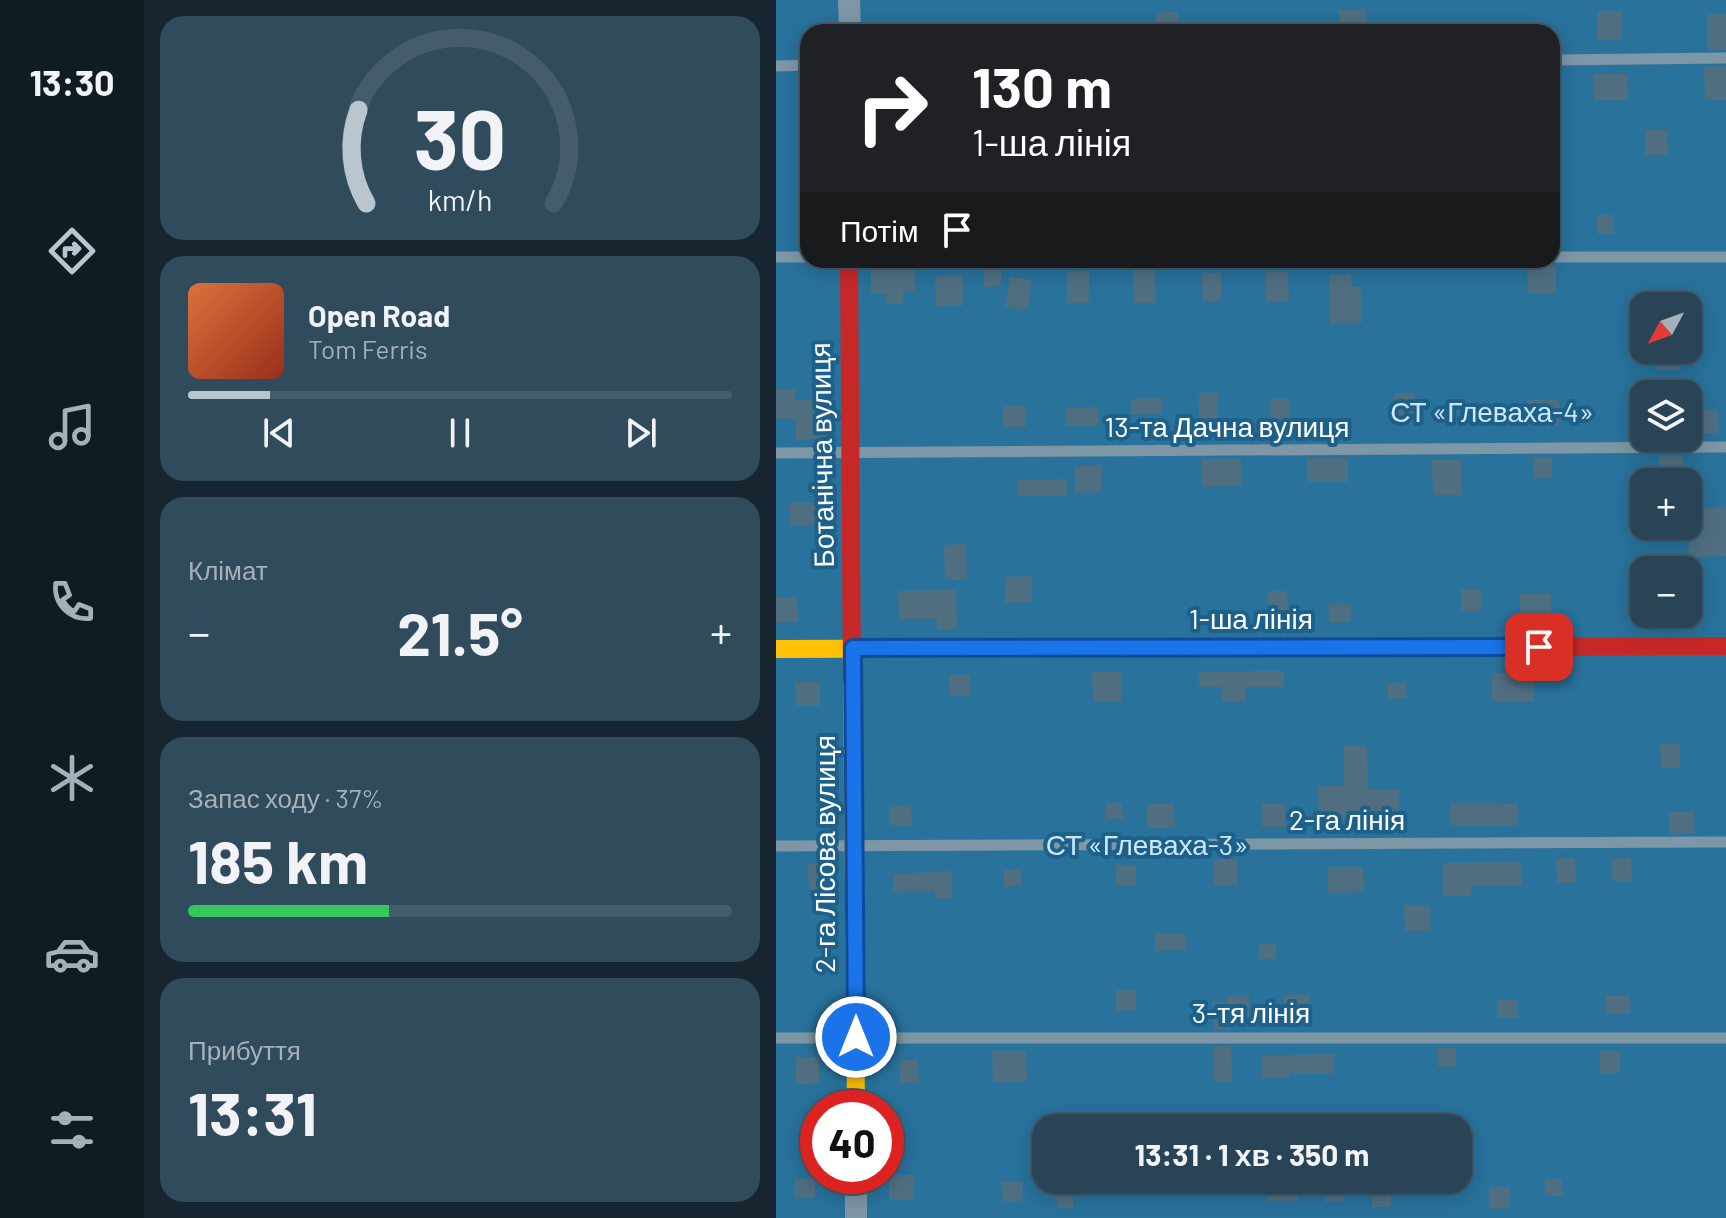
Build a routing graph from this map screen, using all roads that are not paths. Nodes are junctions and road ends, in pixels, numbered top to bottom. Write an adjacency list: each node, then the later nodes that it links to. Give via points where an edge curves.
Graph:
1 (849, 0): 2 (street)
2 (850, 24)
3 (1726, 58): 4 (lane)
4 (1560, 60)
5 (800, 65): 6 (lane)
6 (776, 66)
7 (776, 257): 8 (lane)
8 (800, 257)
9 (1560, 257): 10 (lane)
10 (1726, 257)
11 (849, 268): 14 (street, Ботанічна вулиця)
12 (1726, 447): 14 (lane, 13-та Дачна вулиця)
13 (776, 453): 14 (lane, 13-та Дачна вулиця)
14 (852, 453): 16 (street, Ботанічна вулиця)
15 (1726, 646): 16 (street, 1-ша лінія)
16 (853, 648): 17 (street, 1-ша лінія); 19 (street, 2-га Лісова вулиця)
17 (776, 649)
18 (1726, 842): 19 (lane, 2-га лінія)
19 (856, 845): 20 (lane, 2-га лінія); 21 (street, 2-га Лісова вулиця)
20 (776, 846)
21 (856, 1037): 22 (lane, 3-тя лінія); 23 (lane, 3-тя лінія); 24 (street, 2-га Лісова вулиця)
22 (776, 1038)
23 (1726, 1038)
24 (856, 1090)
25 (856, 1194): 26 (street)
26 (856, 1218)

